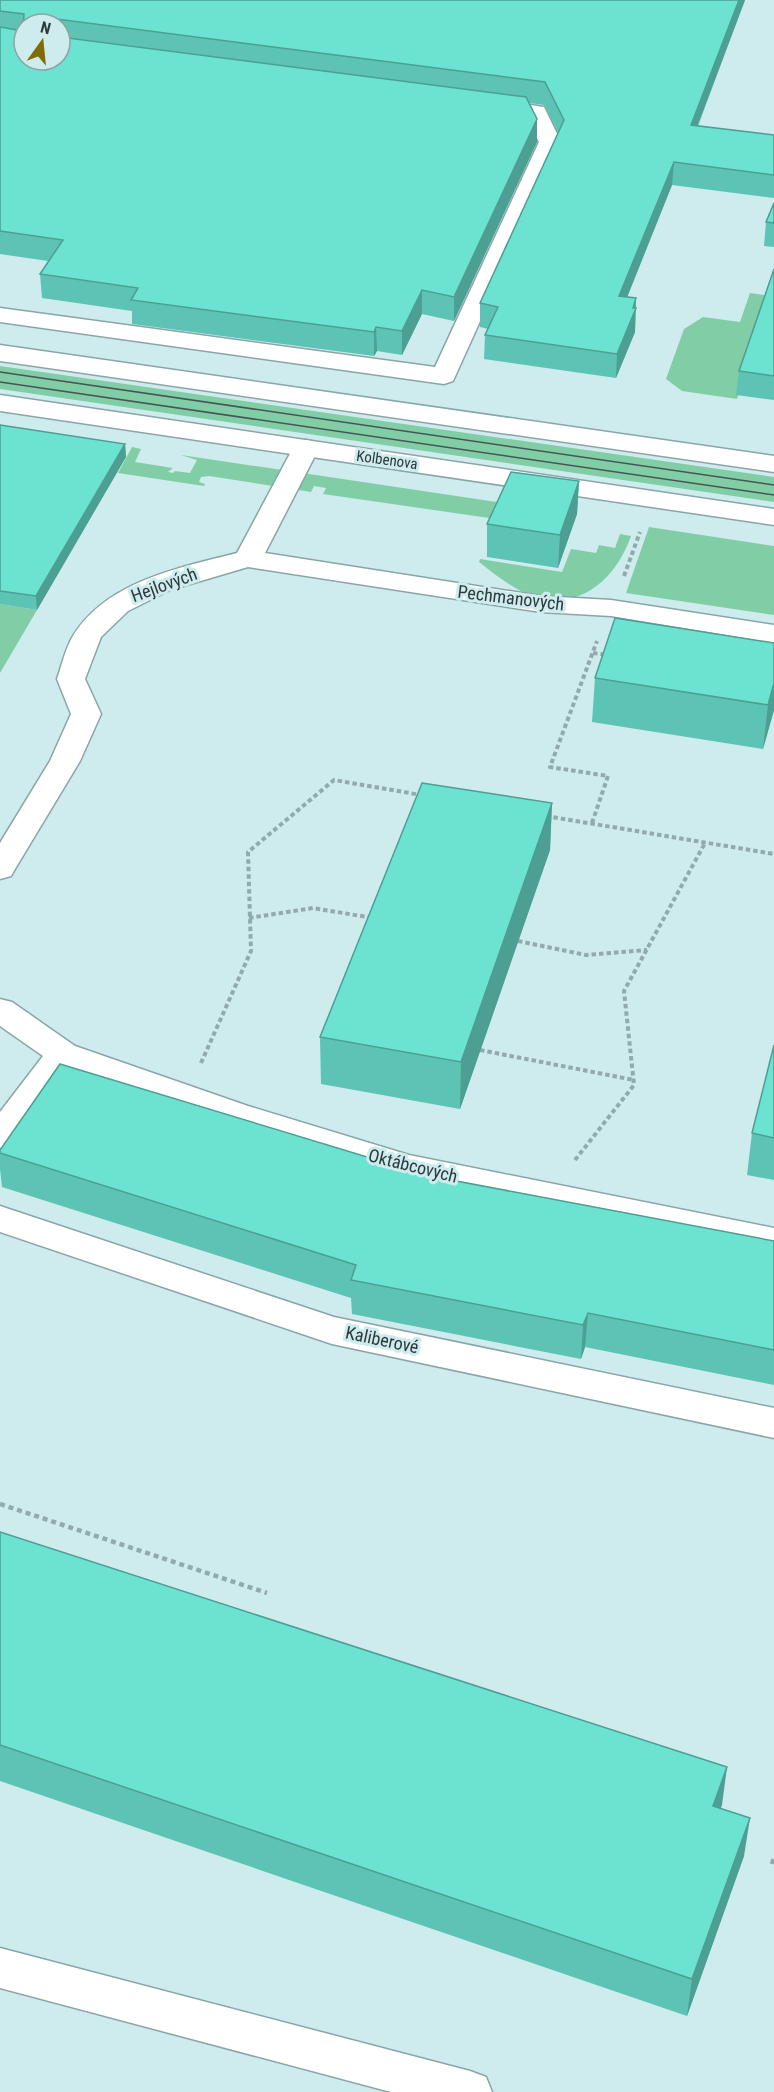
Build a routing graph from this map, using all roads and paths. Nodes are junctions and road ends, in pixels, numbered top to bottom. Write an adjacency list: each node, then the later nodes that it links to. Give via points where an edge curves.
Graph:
1 (464, 103): 2 (main road, via 536,112 550,142 444,376)
2 (0, 315)
3 (0, 352): 6 (main road)
4 (0, 403): 5 (main road, Kolbenova)
5 (306, 448): 7 (main road, Kolbenova); 9 (main road)
6 (774, 464)
7 (774, 517)
8 (642, 528): 10 (path)
9 (248, 559): 10 (main road, Pechmanových, via 541,604); 19 (main road, Hejlových, via 184,575 122,600 88,635 71,679 86,714 65,761)
10 (611, 608): 11 (main road, Pechmanových); 12 (path)
11 (774, 634)
12 (593, 652): 13 (path); 16 (path, via 550,767 608,776)
13 (610, 656)
14 (428, 796): 20 (path, via 334,780 248,852)
15 (545, 816): 16 (path)
16 (592, 823): 17 (path)
17 (705, 843): 18 (path); 23 (path)
18 (774, 854)
19 (0, 869)
20 (249, 918): 21 (path, via 313,908); 28 (path, via 251,951)
21 (375, 919)
22 (518, 941): 23 (path, via 586,955)
23 (647, 950): 27 (path, via 624,991)
24 (0, 1010): 26 (main road)
25 (480, 1050): 27 (path)
26 (63, 1054): 28 (main road, Oktábcových); 29 (main road)
27 (634, 1080): 30 (path)
28 (186, 1096): 30 (main road, Oktábcových, via 408,1167)
29 (0, 1136)
30 (547, 1196): 32 (main road, Oktábcových)
31 (0, 1219): 33 (main road, Kaliberové, via 332,1330)
32 (774, 1241)
33 (774, 1423)
34 (0, 1504): 35 (path)
35 (267, 1593)
36 (774, 1857): 37 (path)
37 (772, 1864)
38 (0, 1968): 39 (main road)
39 (470, 2092)

